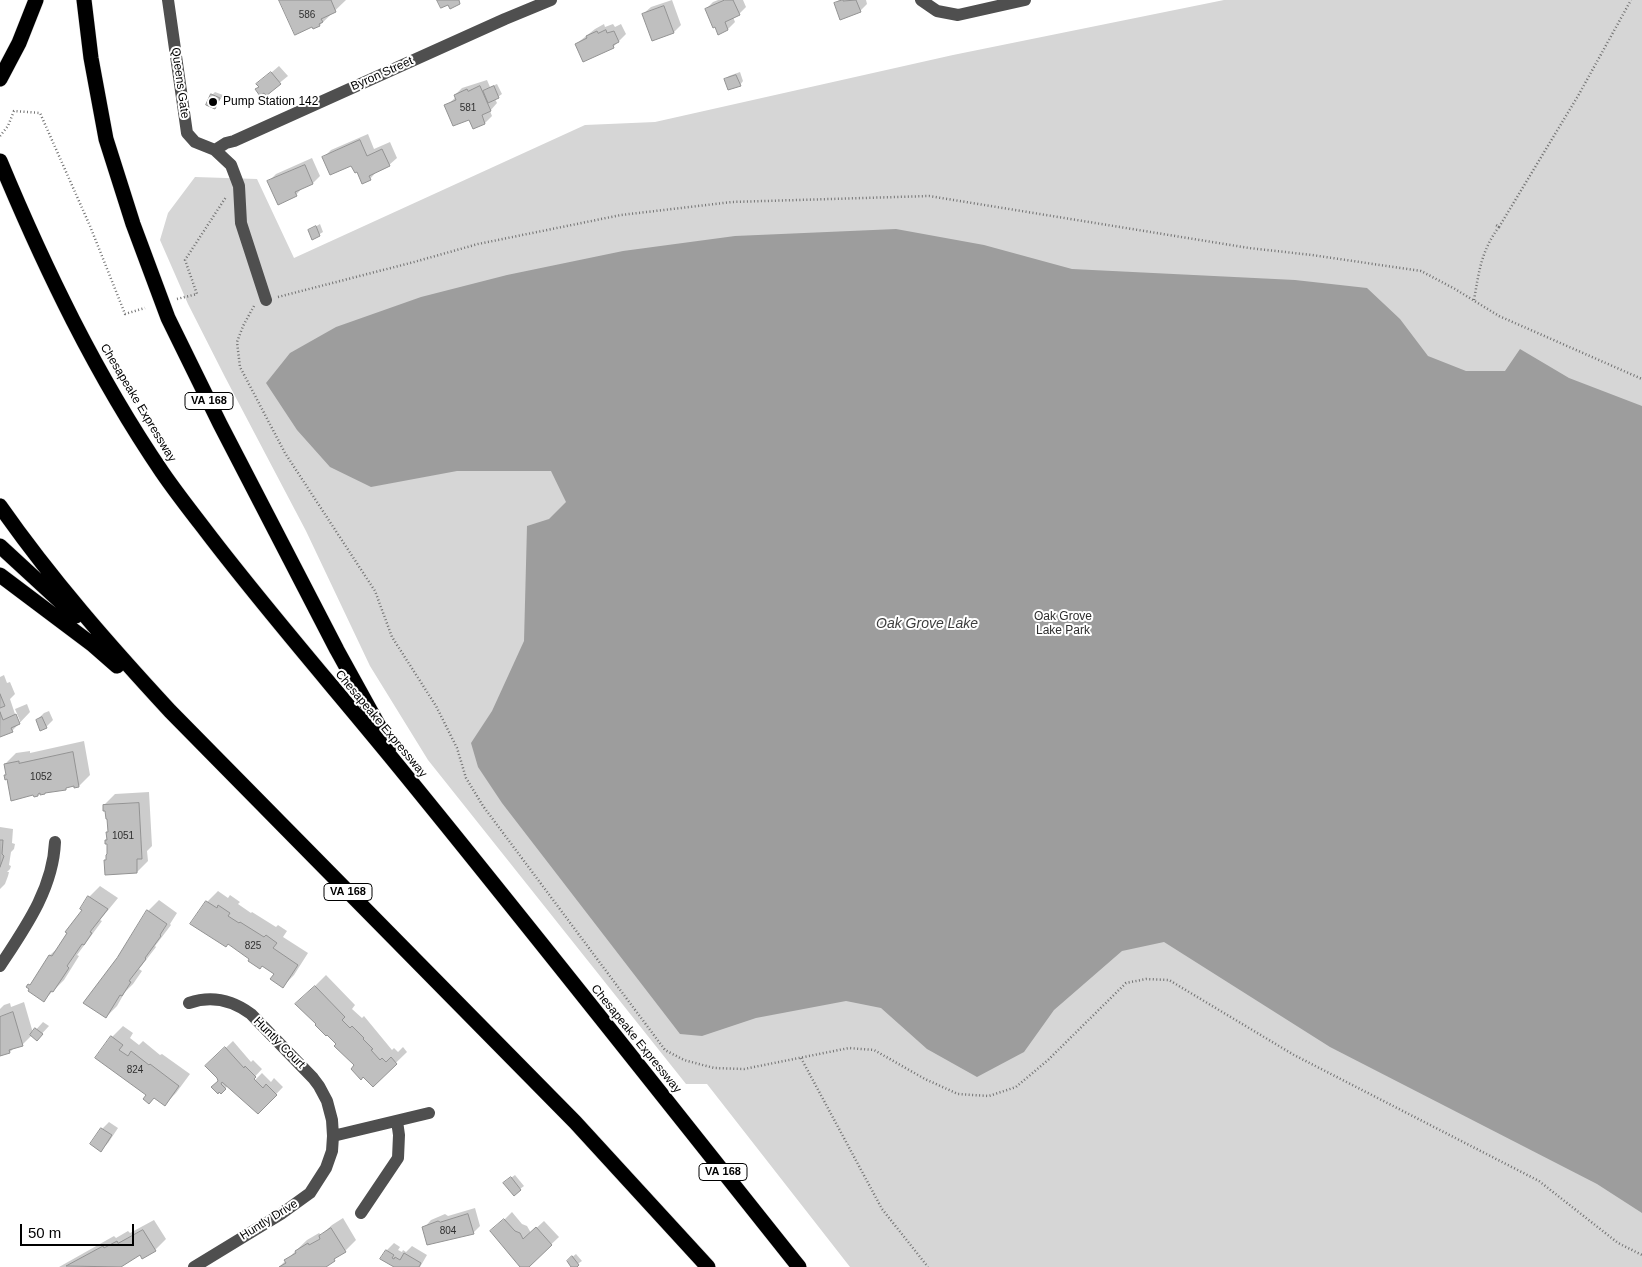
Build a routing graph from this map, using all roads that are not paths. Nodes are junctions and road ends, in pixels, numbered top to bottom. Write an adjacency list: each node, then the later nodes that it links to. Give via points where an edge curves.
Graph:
1 (36, 0): 7 (highway)
2 (84, 0): 16 (highway, VA 168, via 106,139 132,224 168,318 333,642)
3 (168, 0): 8 (street, Queens Gate, via 187,133 195,142)
4 (550, 0): 8 (street, Byron Street)
5 (921, 0): 6 (street, via 937,11 958,15)
6 (1025, 0)
7 (0, 79)
8 (215, 150): 10 (street, via 231,165 239,186 241,223)
9 (0, 161): 16 (highway, Chesapeake Expressway, via 75,324 135,431 164,475 304,655)
10 (266, 300)
11 (0, 506): 14 (highway, VA 168, via 34,555)
12 (0, 546): 14 (highway)
13 (0, 575): 15 (highway, via 93,645)
14 (117, 654): 15 (highway, VA 168)
15 (170, 711): 25 (highway, VA 168, via 576,1122)
16 (406, 776): 26 (highway, Chesapeake Expressway / VA 168)
17 (55, 842): 18 (street, via 45,891)
18 (0, 966)
19 (189, 1003): 22 (street, Huntly Court, via 226,1000 251,1014 313,1078 327,1101)
20 (429, 1113): 21 (street)
21 (397, 1121): 22 (street); 23 (street, via 398,1158)
22 (333, 1133): 24 (street, Huntly Drive, via 332,1151 326,1168 310,1194)
23 (361, 1213)
24 (194, 1267)
25 (708, 1267)
26 (799, 1267)

